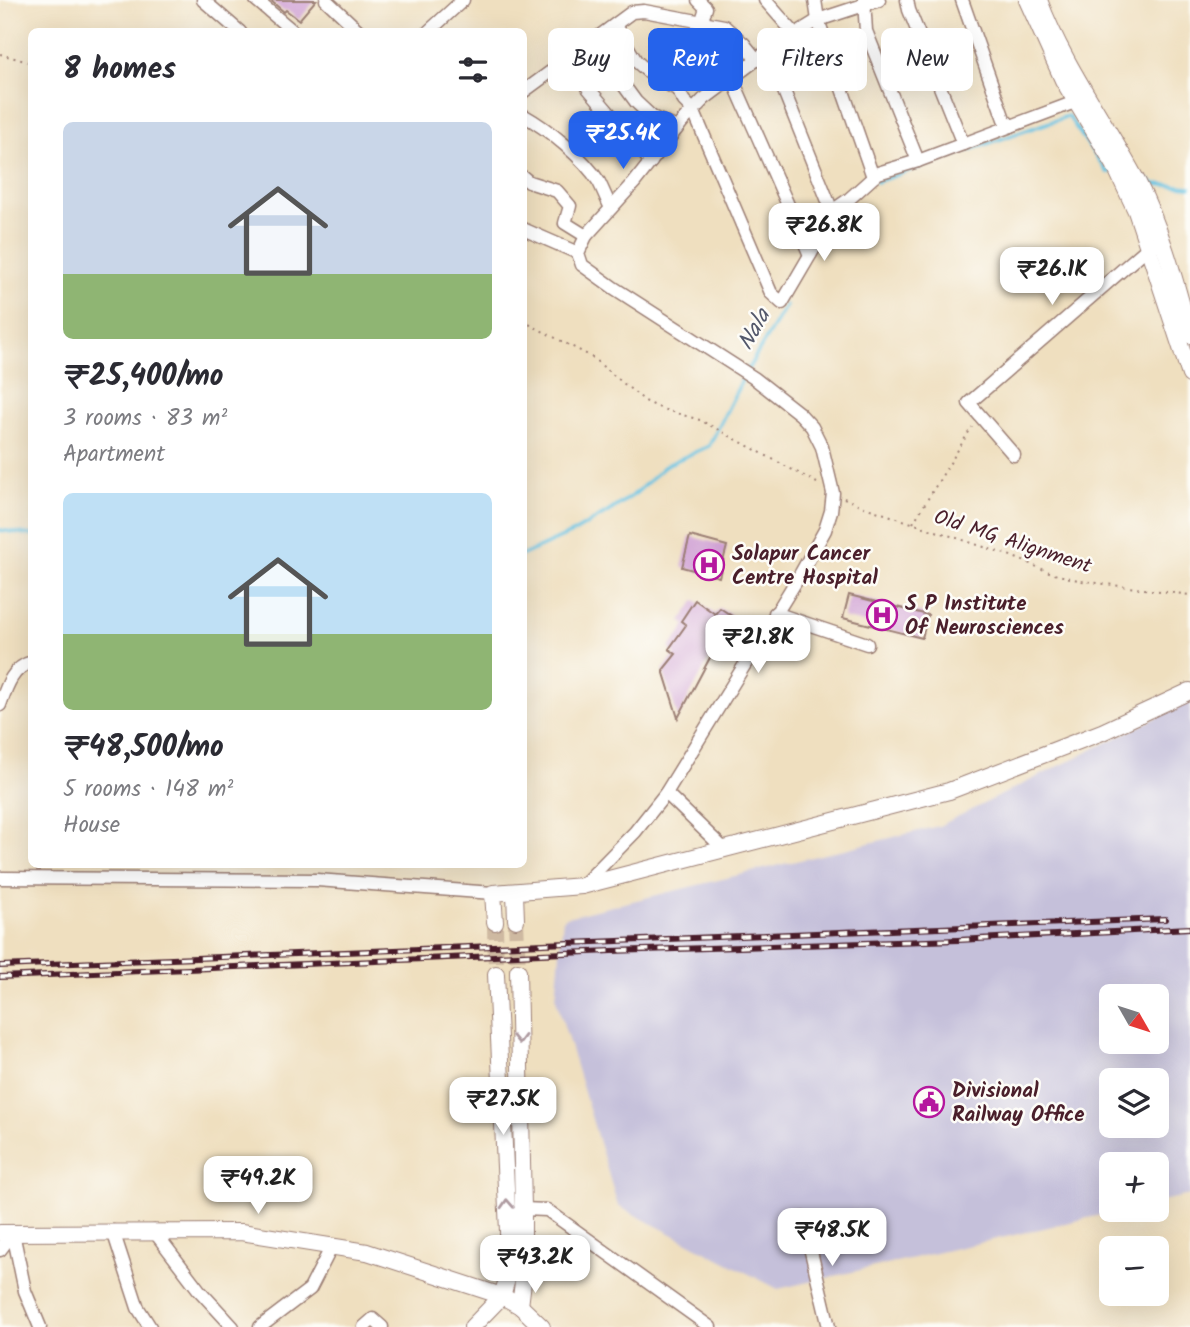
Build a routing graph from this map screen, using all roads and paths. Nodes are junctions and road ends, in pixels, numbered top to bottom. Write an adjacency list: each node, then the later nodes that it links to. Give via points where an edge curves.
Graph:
1 (203, 0): 17 (street)
2 (257, 0): 18 (street)
3 (326, 0): 19 (street)
4 (463, 0): 20 (street)
5 (698, 0): 14 (street, via 706,8)
6 (765, 0): 22 (street)
7 (815, 0): 15 (street)
8 (879, 0): 13 (street)
9 (907, 0): 43 (street)
10 (962, 0): 41 (street, via 1004,119)
11 (1027, 0): 38 (street)
12 (1039, 0): 45 (street)
13 (864, 3): 15 (street); 44 (street, via 866,31)
14 (702, 20): 16 (street, via 644,11 632,12); 24 (street, via 724,26)
15 (818, 20): 23 (street); 47 (street)
16 (615, 25): 21 (street); 29 (street, via 636,61)
17 (235, 28)
18 (289, 28)
19 (356, 28)
20 (432, 28)
21 (611, 28)
22 (790, 28)
23 (805, 28)
24 (744, 44): 26 (street)
25 (0, 54): 27 (path)
26 (757, 60): 28 (street)
27 (28, 62)
28 (743, 70)
29 (648, 72)
30 (548, 73): 31 (street)
31 (527, 89)
32 (591, 91): 46 (street)
33 (627, 91): 42 (street, via 652,117)
34 (678, 91): 39 (street)
35 (715, 91): 39 (street)
36 (738, 91): 55 (street)
37 (784, 91): 50 (street)
38 (1075, 102): 41 (street); 45 (street)
39 (693, 110): 42 (street); 55 (street, via 771,293 782,303)
40 (527, 118): 49 (street, via 576,156 598,181)
41 (1011, 126): 43 (street)
42 (677, 128): 46 (street)
43 (963, 144): 44 (street)
44 (918, 161): 47 (street)
45 (1119, 161): 53 (street)
46 (651, 162): 49 (street)
47 (873, 177): 50 (street)
48 (527, 180): 52 (street, via 557,191 570,206 565,223)
49 (611, 208): 52 (street)
50 (832, 211): 55 (street)
51 (527, 231): 54 (street)
52 (586, 236): 54 (street)
53 (1155, 241): 57 (street); 58 (street); 59 (street, via 969,403)
54 (578, 253): 61 (street, via 582,265 754,378 800,414 822,447)
55 (810, 256)
56 (527, 322): 61 (path, Old MG Alignment, via 590,356 645,401 700,420)
57 (1189, 329)
58 (1190, 374)
59 (978, 413): 60 (street); 62 (path)
60 (1014, 455)
61 (833, 493): 62 (path, Old MG Alignment); 64 (street, via 825,530)
62 (913, 523): 63 (path, Old MG Alignment, via 1054,574)
63 (1190, 595)
64 (775, 613): 65 (street); 69 (street)
65 (867, 644)
66 (28, 663): 68 (street, via 7,683)
67 (1190, 691): 70 (street, via 1102,732 949,791)
68 (0, 705)
69 (666, 793): 70 (street); 72 (street)
70 (726, 850): 72 (street)
71 (0, 878): 73 (street, via 317,880)
72 (582, 886): 74 (street)
73 (493, 893): 74 (street); 76 (street)
74 (515, 893): 75 (street)
75 (516, 920)
76 (495, 922)
77 (518, 971): 79 (street, one-way to 79)
78 (496, 974): 86 (street, one-way to 78, via 508,1276 508,1231)
79 (523, 1209): 87 (street); 88 (street, via 547,1210)
80 (803, 1218): 97 (street)
81 (113, 1231): 82 (street); 83 (street); 90 (street, via 138,1307)
82 (154, 1231): 84 (street, via 241,1232); 91 (street)
83 (7, 1233): 85 (street); 89 (street)
84 (332, 1246): 86 (street, via 367,1252); 92 (street, via 310,1289)
85 (0, 1250)
86 (502, 1296): 87 (street); 95 (street)
87 (520, 1306): 96 (street)
88 (702, 1325)
89 (40, 1327)
90 (150, 1327)
91 (233, 1327)
92 (260, 1327)
93 (364, 1327): 94 (street, via 373,1319)
94 (382, 1327)
95 (472, 1327)
96 (542, 1327)
97 (829, 1327)

